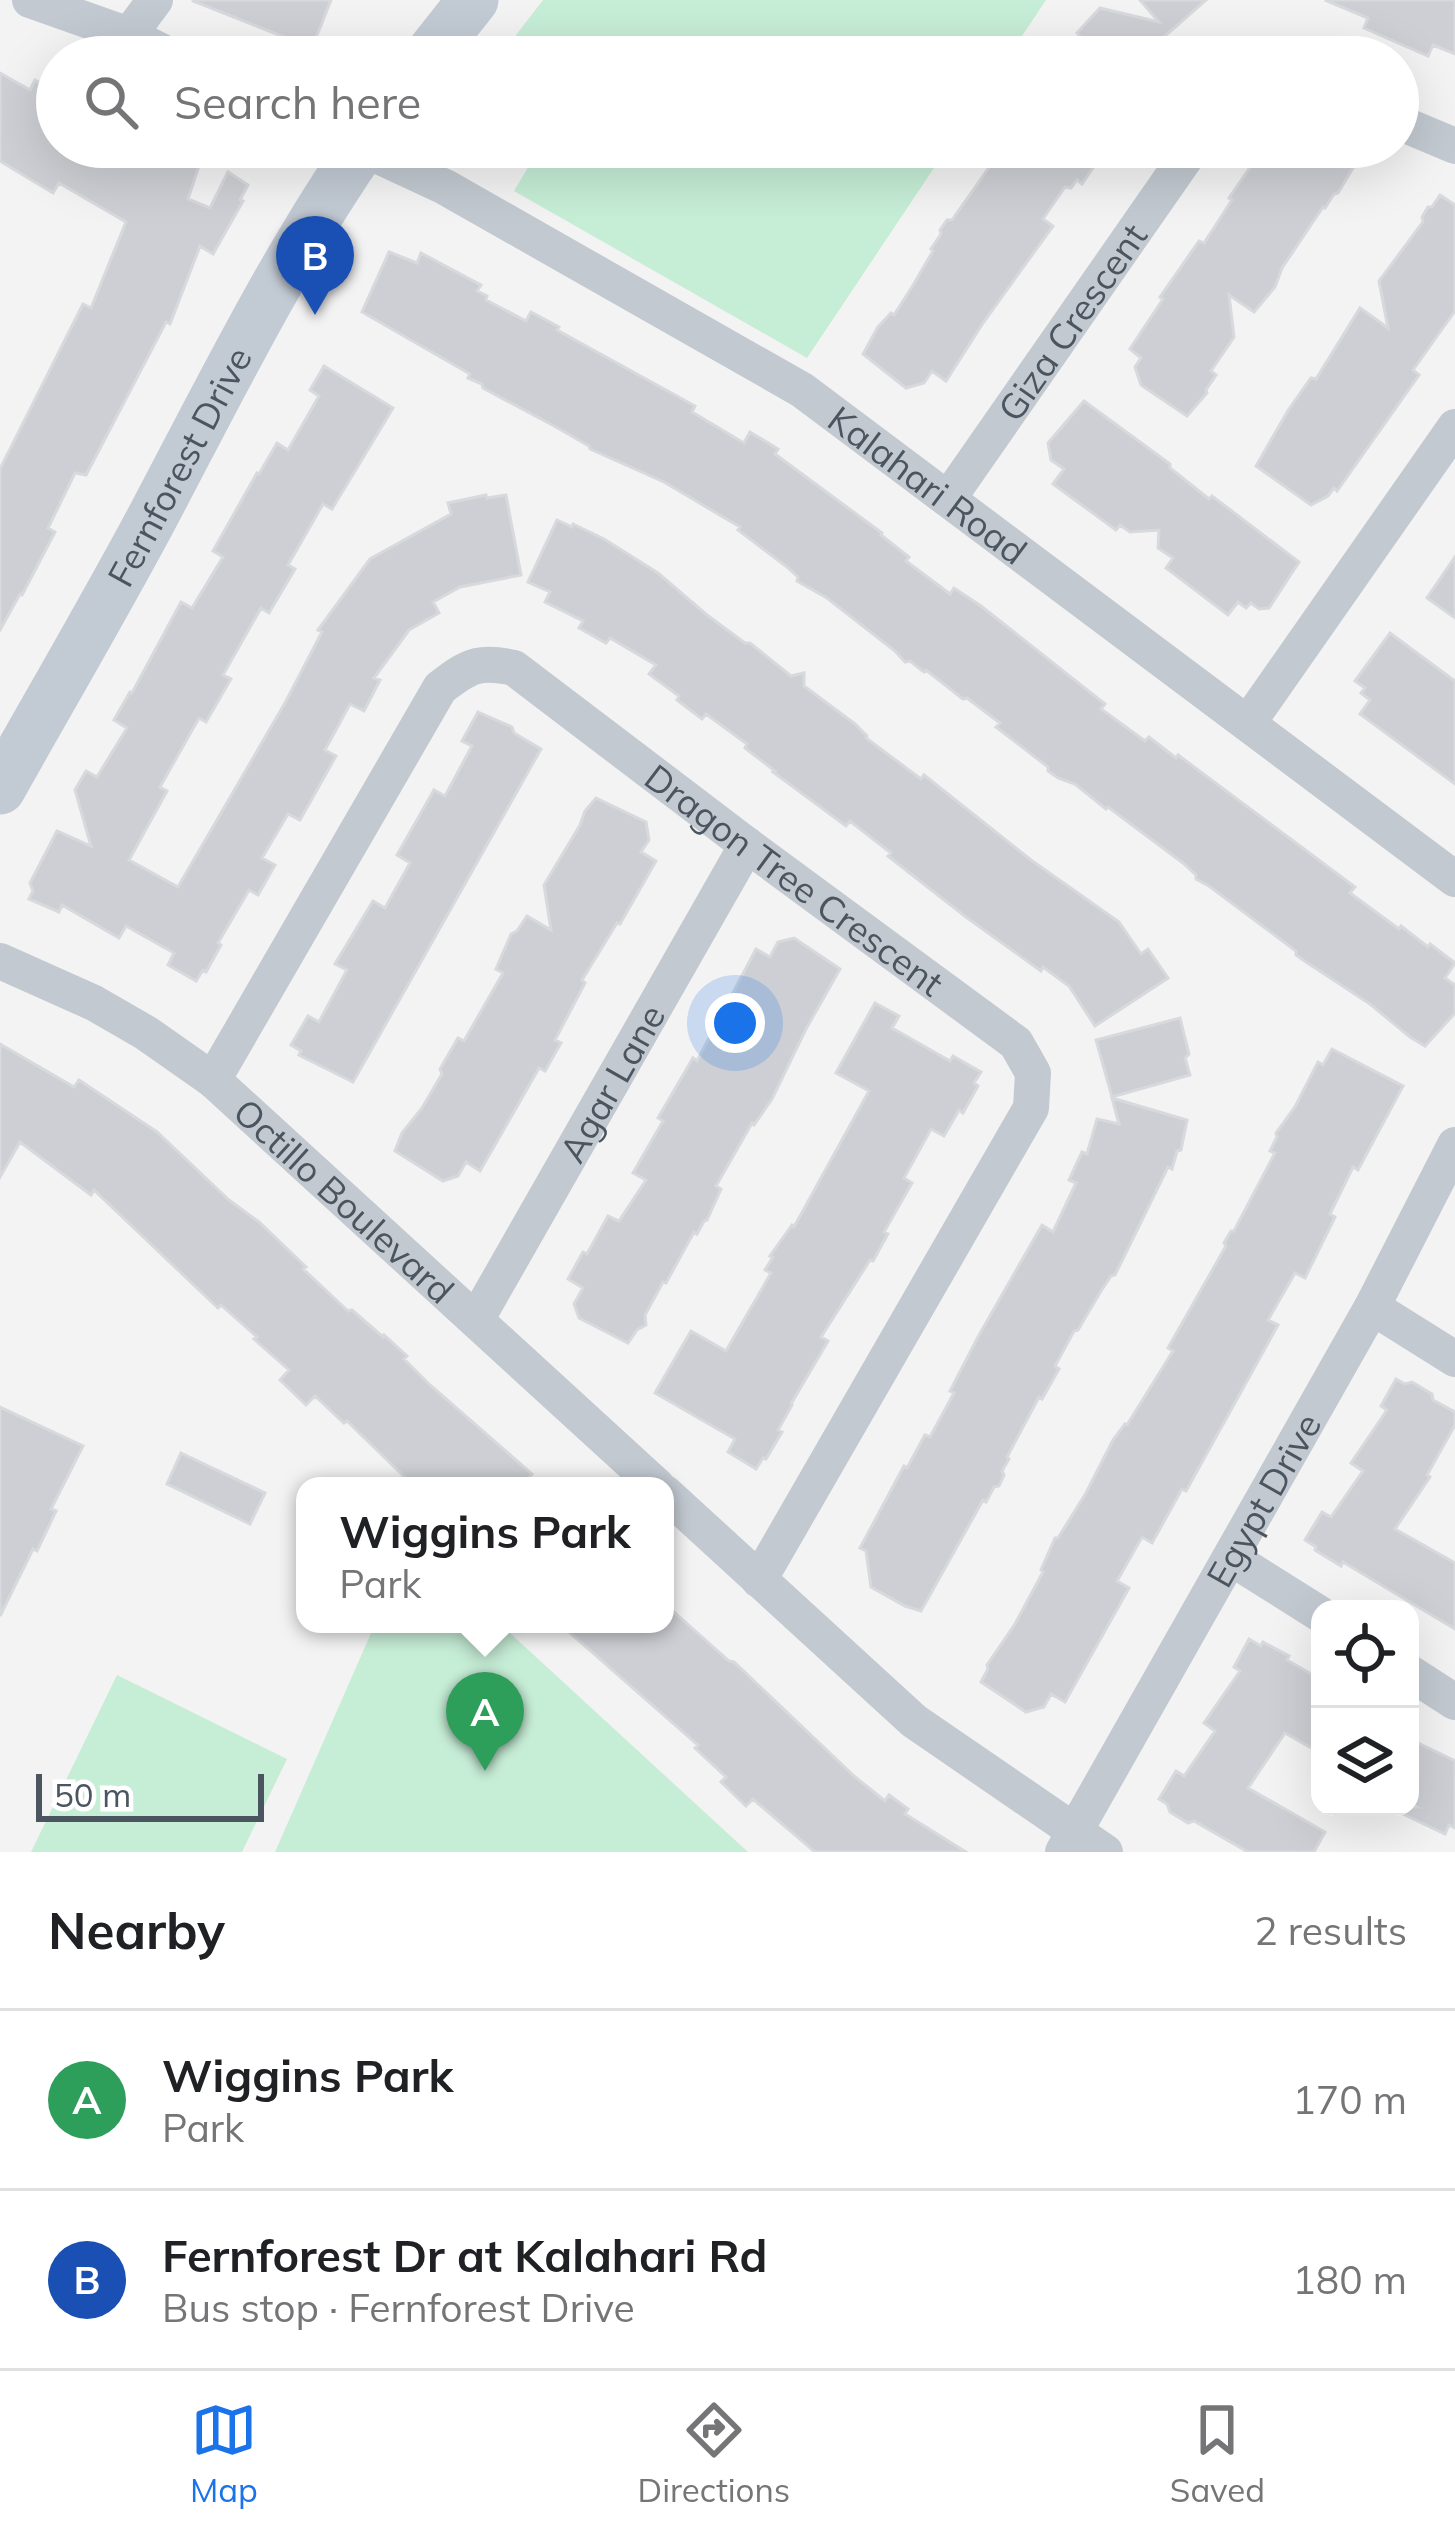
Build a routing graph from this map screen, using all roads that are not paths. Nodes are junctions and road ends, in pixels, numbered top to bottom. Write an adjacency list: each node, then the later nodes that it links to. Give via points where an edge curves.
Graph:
1 (30, 0): 4 (street)
2 (155, 0): 4 (street)
3 (473, 0): 5 (street)
4 (129, 35)
5 (445, 36)
6 (1419, 131): 7 (street)
7 (1455, 146)
8 (346, 168): 14 (street, Fernforest Drive)
9 (405, 168): 12 (street, Kalahari Road, via 802,390)
10 (1178, 168): 12 (street, Giza Crescent)
11 (1455, 427): 13 (street)
12 (948, 499): 13 (street, Kalahari Road)
13 (1248, 723): 16 (street, Kalahari Road)
14 (0, 789)
15 (747, 845): 18 (street, Dragon Tree Crescent, via 514,668 466,668 440,688); 21 (street, Agar Lane); 26 (street, Dragon Tree Crescent, via 1016,1042 1033,1073 1031,1108)
16 (1455, 879)
17 (0, 961): 18 (street, Octillo Boulevard, via 94,1003)
18 (213, 1080): 21 (street, Octillo Boulevard)
19 (1455, 1145): 20 (street, Egypt Drive)
20 (1372, 1306): 22 (street); 25 (street, Egypt Drive)
21 (476, 1320): 23 (street, Octillo Boulevard)
22 (1455, 1359)
23 (647, 1477)
24 (674, 1501): 26 (street)
25 (1231, 1558): 27 (street); 30 (street, Egypt Drive)
26 (759, 1580): 30 (street, via 914,1721)
27 (1311, 1608)
28 (1419, 1679): 29 (street)
29 (1455, 1702)
30 (1081, 1845)

